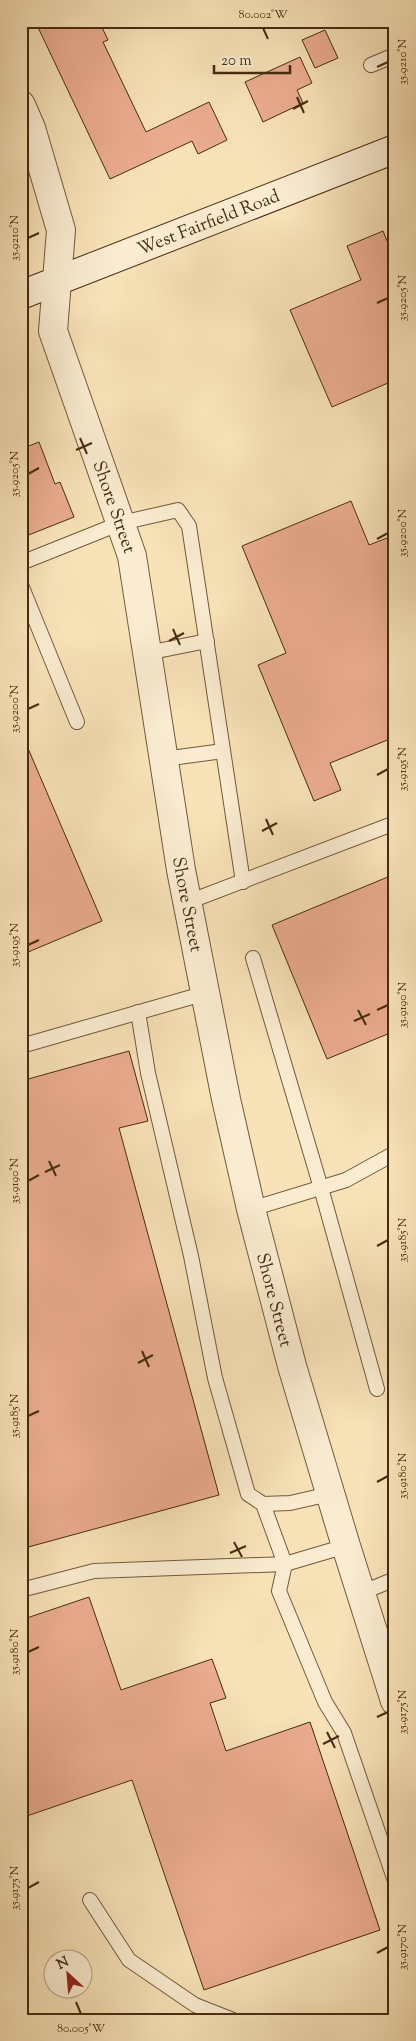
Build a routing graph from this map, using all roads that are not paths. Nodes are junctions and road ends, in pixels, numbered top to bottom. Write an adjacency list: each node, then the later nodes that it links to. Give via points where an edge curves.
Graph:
1 (395, 55): 2 (lane)
2 (371, 65)
3 (21, 105): 5 (street, Shore Street, via 31,128 61,230)
4 (395, 149): 5 (street, West Fairfield Road)
5 (56, 281): 6 (street, West Fairfield Road); 7 (street, Shore Street, via 53,331)
6 (21, 295)
7 (122, 523): 8 (lane); 10 (lane, via 178,510 189,526); 11 (street, Shore Street, via 132,556)
8 (21, 563)
9 (21, 585): 12 (lane)
10 (207, 641): 11 (lane); 13 (lane)
11 (147, 653): 14 (street, Shore Street)
12 (77, 722)
13 (223, 751): 14 (lane); 16 (lane)
14 (164, 759): 17 (street, Shore Street)
15 (395, 823): 16 (lane)
16 (243, 882): 17 (lane)
17 (188, 902): 19 (street, Shore Street)
18 (253, 958): 23 (lane)
19 (206, 993): 20 (lane); 24 (street, Shore Street)
20 (138, 1012): 21 (lane); 27 (lane, via 148,1073 215,1378 248,1494)
21 (21, 1046)
22 (395, 1153): 23 (lane, via 346,1180)
23 (320, 1188): 24 (lane); 25 (lane)
24 (251, 1209): 26 (street, Shore Street)
25 (377, 1389)
26 (330, 1494): 27 (lane, via 290,1504); 28 (street, Shore Street)
27 (263, 1504): 29 (lane)
28 (346, 1546): 29 (lane); 32 (street, Shore Street)
29 (285, 1564): 31 (lane, via 94,1571); 34 (lane, via 280,1592 324,1702 344,1733)
30 (395, 1579): 32 (lane)
31 (21, 1590)
32 (361, 1593): 33 (street, Shore Street)
33 (395, 1701)
34 (395, 1881)
35 (90, 1900): 36 (lane, via 129,1960 194,2005)
36 (233, 2020)

